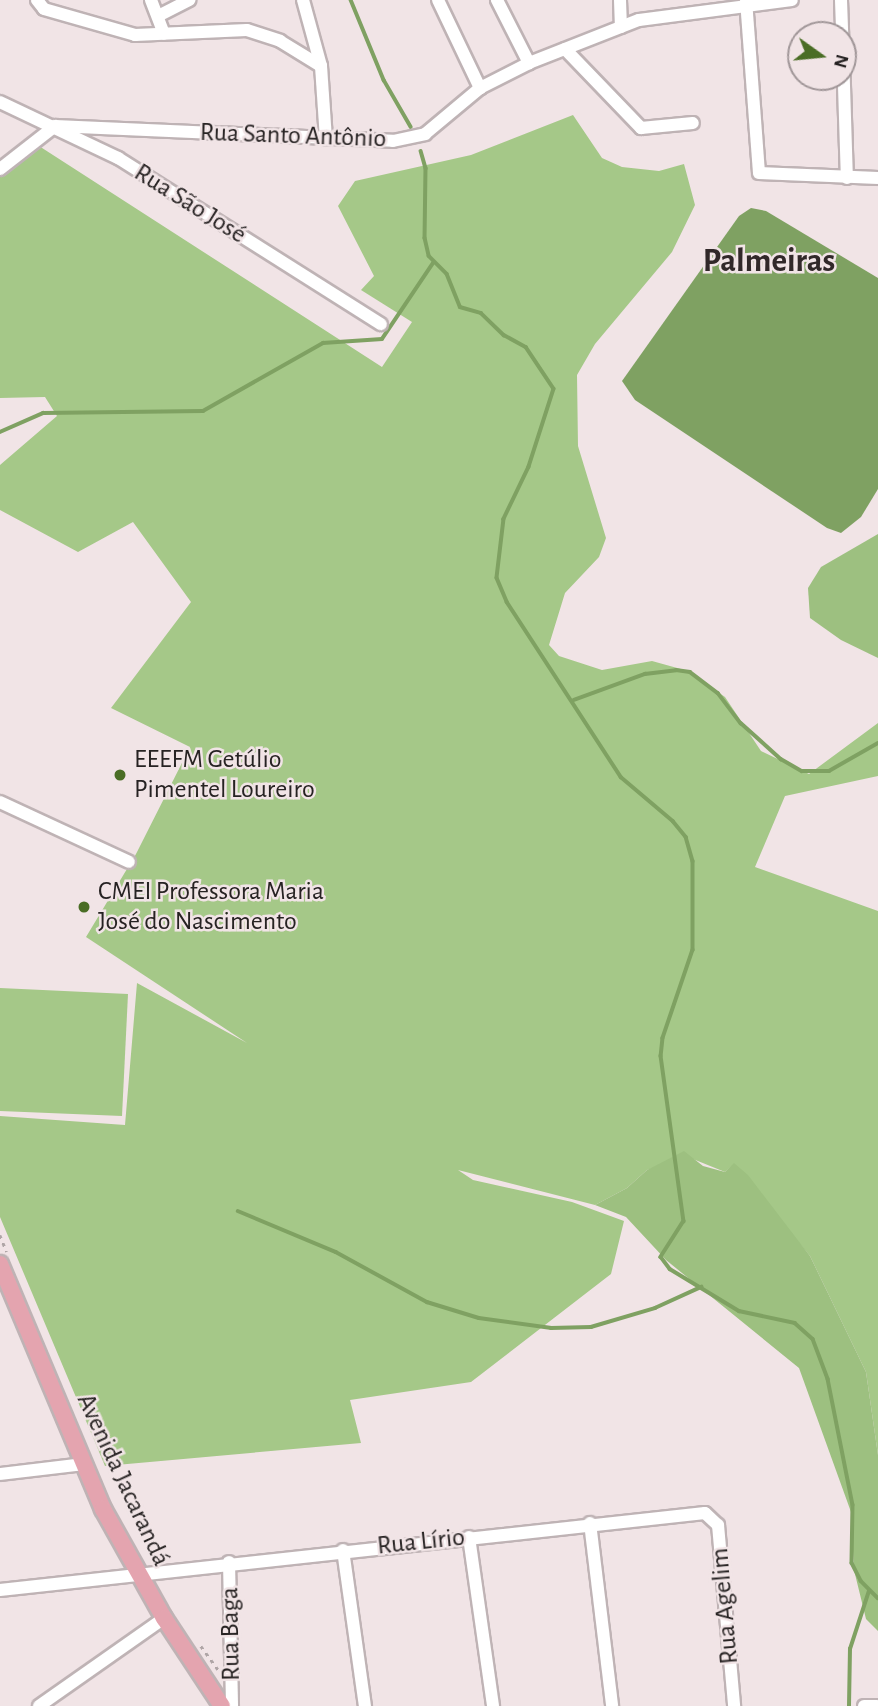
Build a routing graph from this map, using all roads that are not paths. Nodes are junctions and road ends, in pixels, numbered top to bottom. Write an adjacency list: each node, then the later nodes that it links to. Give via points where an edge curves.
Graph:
1 (37, 0): 14 (street, via 44,9 108,30)
2 (152, 0): 11 (street)
3 (189, 0): 11 (street)
4 (303, 0): 17 (street)
5 (438, 0): 18 (street)
6 (497, 0): 16 (street)
7 (620, 0): 13 (street)
8 (792, 0): 10 (street, Rua Santo Antônio)
9 (841, 0): 12 (street)
10 (746, 1): 13 (street, Rua Santo Antônio); 25 (street, via 759,173)
11 (160, 15): 14 (street)
12 (842, 21)
13 (621, 27): 15 (street, Rua Santo Antônio)
14 (164, 34): 17 (street, via 247,30 280,41)
15 (565, 49): 16 (street, Rua Santo Antônio); 21 (street, via 641,128)
16 (529, 63): 18 (street, Rua Santo Antônio)
17 (321, 66): 23 (street)
18 (480, 88): 23 (street, Rua Santo Antônio, via 425,134 393,141)
19 (844, 91): 25 (street)
20 (0, 102): 22 (street, Rua São José)
21 (693, 123)
22 (55, 126): 23 (street, Rua Santo Antônio); 24 (street); 27 (street, Rua São José, via 118,158)
23 (326, 139)
24 (0, 169)
25 (847, 178): 26 (street)
26 (878, 178)
27 (381, 324)
28 (0, 802): 29 (street)
29 (129, 862)
30 (5, 1262): 31 (main road, Avenida Jacarandá)
31 (84, 1464): 32 (street); 38 (main road, Avenida Jacarandá)
32 (0, 1474)
33 (705, 1513): 34 (street, Rua Lírio); 48 (street, Rua Agelim, via 718,1525)
34 (590, 1523): 35 (street, Rua Lírio); 47 (street)
35 (468, 1536): 36 (street, Rua Lírio); 46 (street)
36 (343, 1550): 37 (street, Rua Lírio); 45 (street)
37 (229, 1562): 38 (street, Rua Lírio); 44 (street, Rua Baga)
38 (136, 1572): 39 (street, Rua Lírio); 40 (main road, Avenida Jacarandá)
39 (0, 1590)
40 (164, 1618): 41 (street); 43 (main road, Avenida Jacarandá)
41 (57, 1701): 42 (street)
42 (39, 1706)
43 (222, 1706)
44 (232, 1706)
45 (365, 1706)
46 (493, 1706)
47 (612, 1706)
48 (734, 1706)
49 (864, 1706): 50 (street)
50 (877, 1706)

